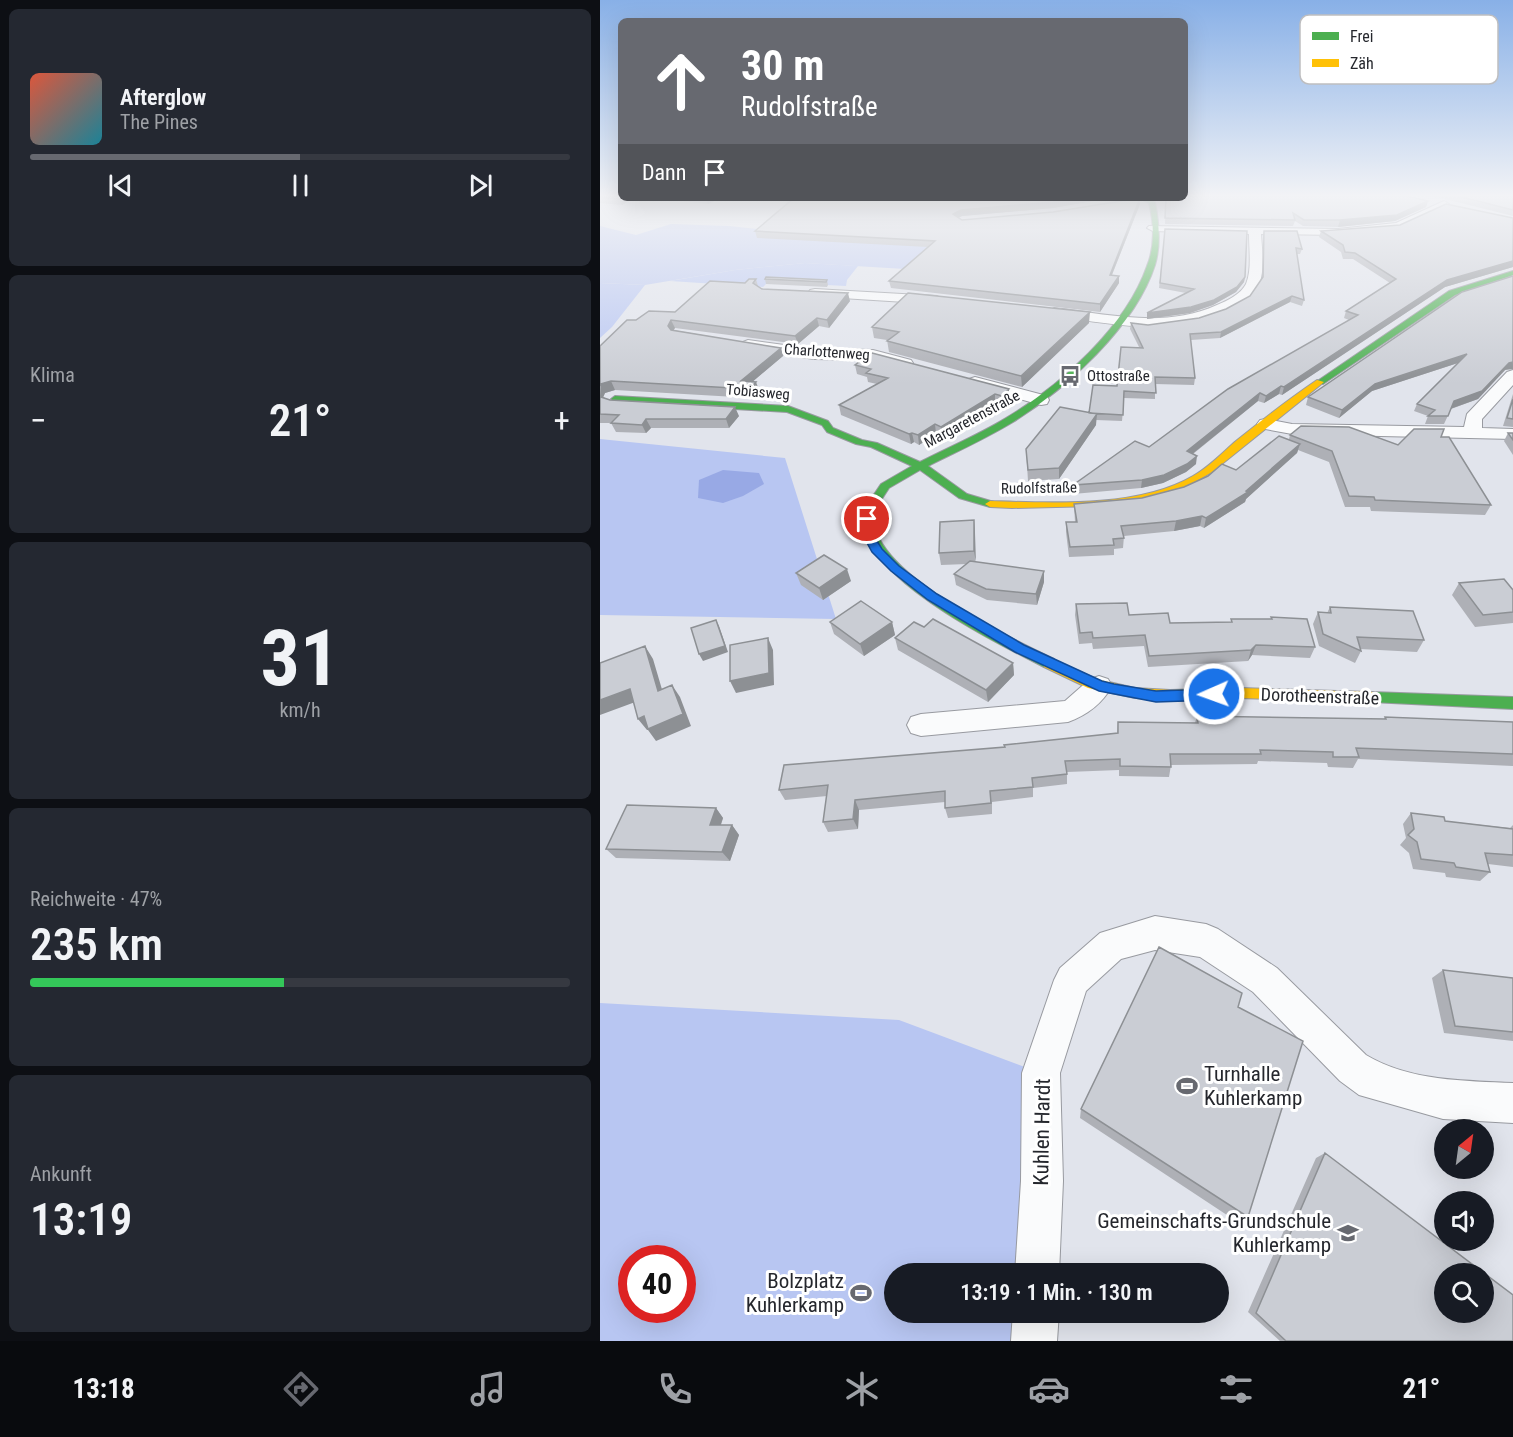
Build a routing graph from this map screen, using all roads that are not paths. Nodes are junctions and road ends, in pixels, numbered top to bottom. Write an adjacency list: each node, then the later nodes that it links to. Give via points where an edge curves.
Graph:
1 (1151, 259): 9 (street, Margaretenstraße, via 1133,302)
2 (1254, 259): 9 (street, via 1253,283 1243,297 1219,310 1193,320 1147,325)
3 (1513, 273): 16 (street, Rudolfstraße, via 1448,296 1285,406)
4 (934, 282): 6 (street)
5 (798, 292): 6 (street)
6 (919, 298): 7 (street)
7 (949, 301)
8 (1047, 302): 9 (street, via 1040,310)
9 (1118, 322): 15 (street, Margaretenstraße, via 1093,354)
10 (737, 343): 11 (street, Charlottenweg, via 814,354 873,355)
11 (918, 367)
12 (1513, 375): 17 (street, via 1473,418)
13 (962, 379): 15 (street)
14 (615, 399): 19 (street, Tobiasweg, via 788,409)
15 (1041, 400): 19 (street, Margaretenstraße)
16 (1266, 424): 17 (street, via 1292,429); 19 (street, Rudolfstraße, via 1196,479 1165,492 1114,502 1025,507 987,504 963,496)
17 (1473, 433): 18 (street)
18 (1513, 434)
19 (921, 466): 20 (street, via 884,485 873,500 867,528 878,552 932,597 968,619)
20 (1099, 686): 21 (street, Dorotheenstraße, via 1156,696 1236,693); 22 (street, via 1079,706 1068,711)
21 (1513, 703)
22 (921, 725)
23 (1513, 1103): 24 (street, Kuhlen Hardt, via 1443,1099 1373,1081 1353,1068 1265,980 1206,941 1155,933 1112,945 1072,980 1041,1073)
24 (1038, 1263)
25 (1035, 1323): 26 (street)
26 (1034, 1341)

